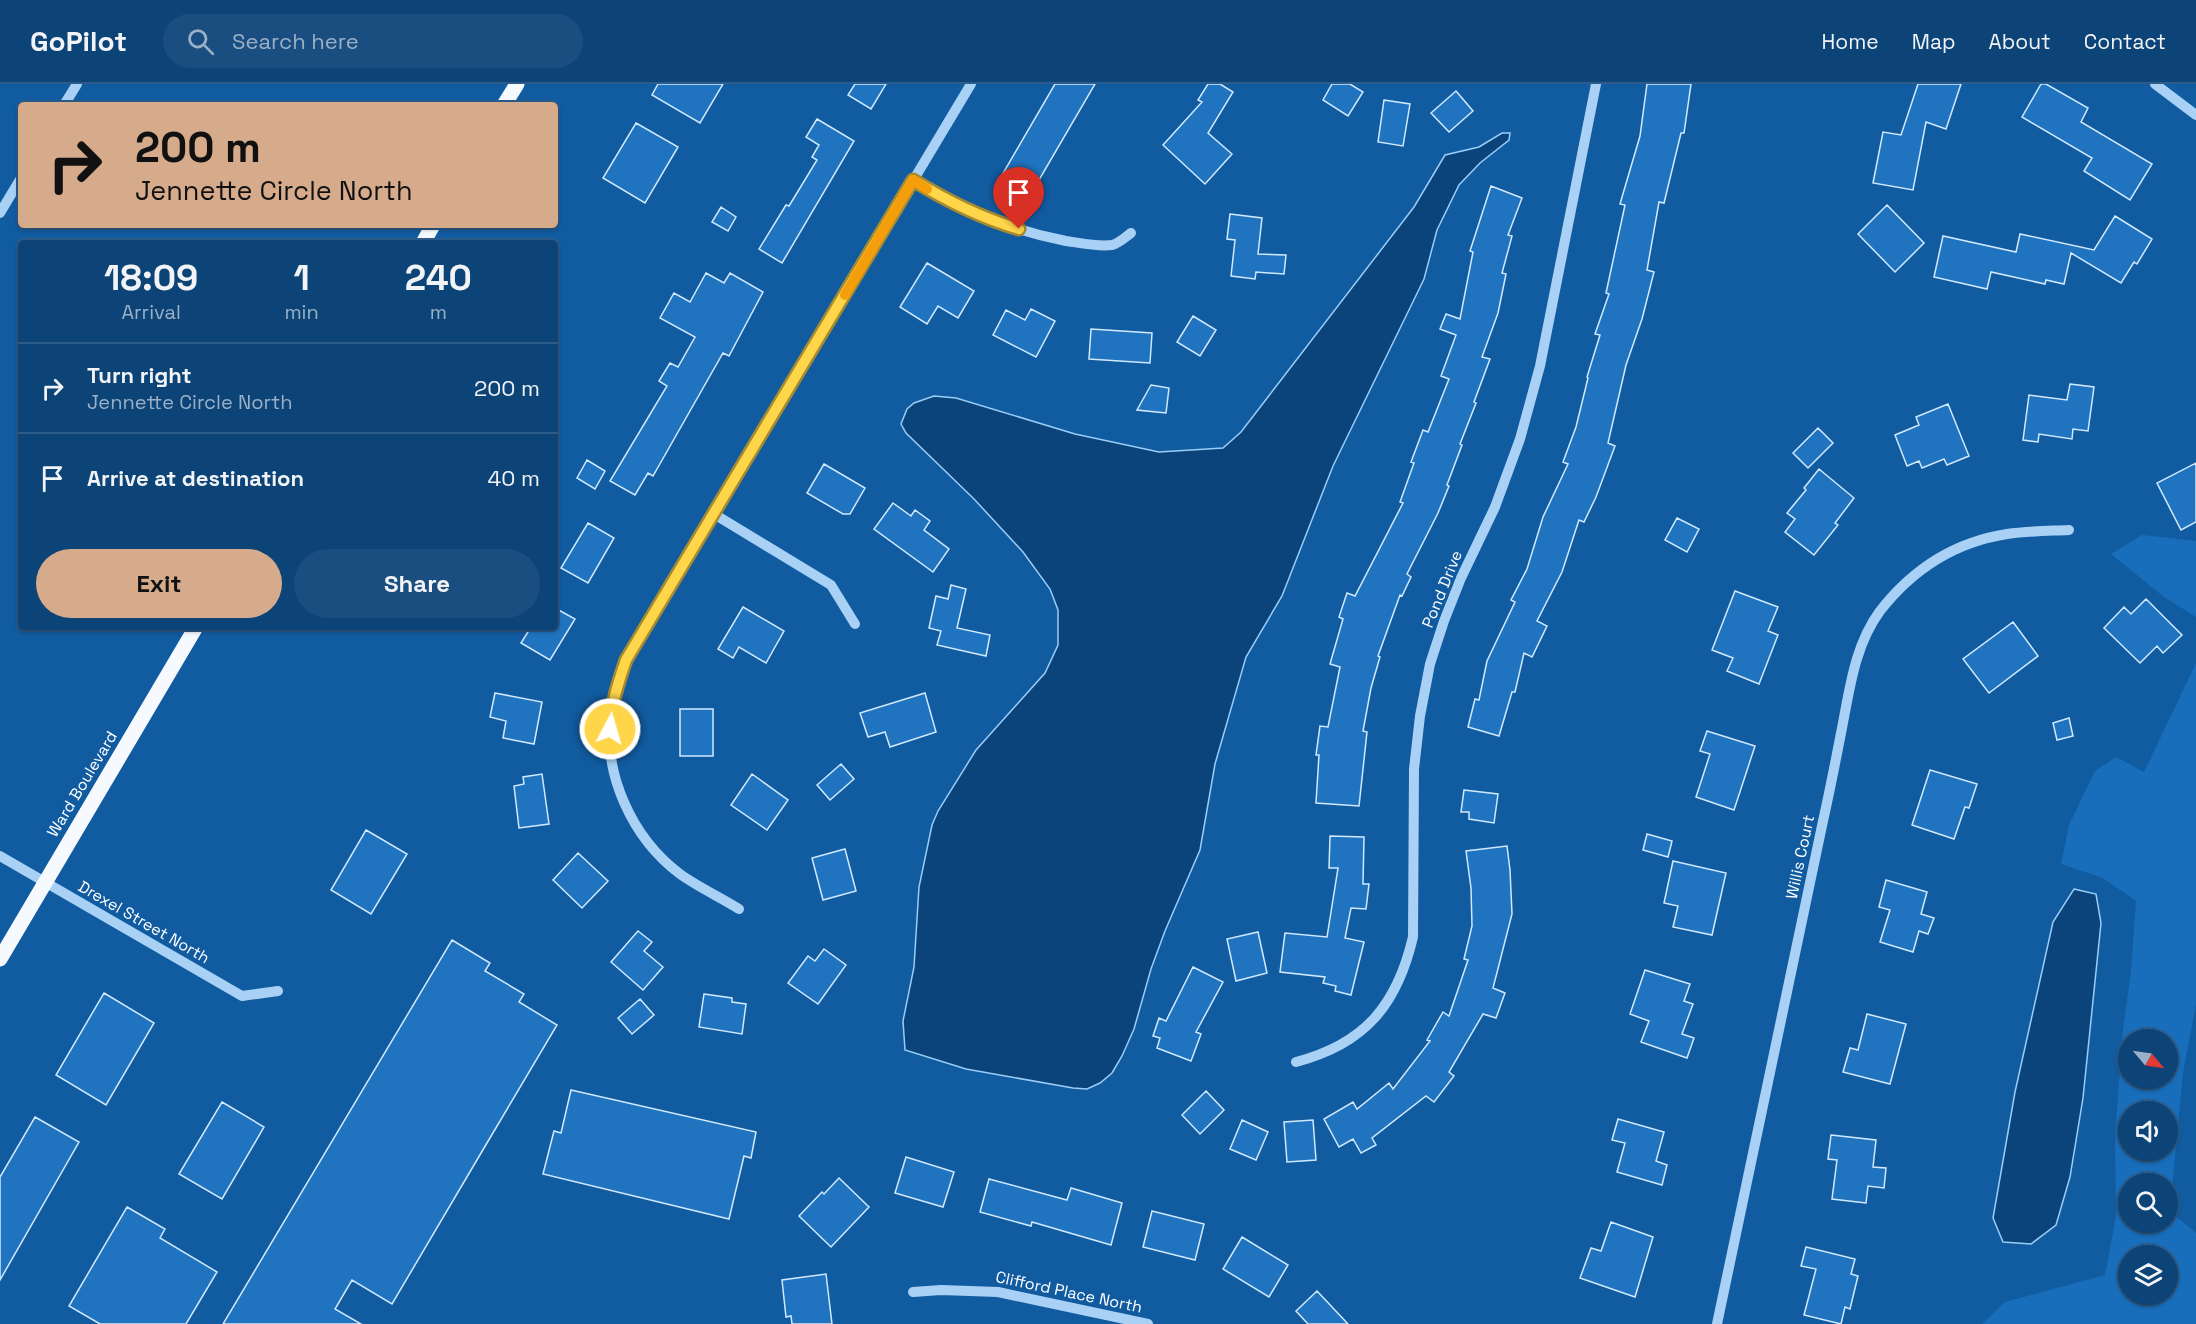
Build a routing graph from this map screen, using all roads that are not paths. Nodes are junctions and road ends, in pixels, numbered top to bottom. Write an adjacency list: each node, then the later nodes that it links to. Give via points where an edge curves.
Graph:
1 (76, 84): 6 (street)
2 (517, 84): 7 (main road)
3 (970, 84): 9 (street)
4 (1596, 84): 22 (street, Pond Drive, via 1540,366 1526,418 1495,507 1461,578 1430,664 1414,769 1413,937 1407,963 1385,1007 1367,1027 1322,1056)
5 (2155, 84): 8 (street)
6 (66, 102)
7 (506, 102)
8 (2196, 115)
9 (913, 180): 12 (street, via 997,223 1041,236 1114,245); 13 (street)
10 (18, 183): 11 (street)
11 (0, 213)
12 (1131, 233)
13 (714, 514): 15 (street, via 831,585); 19 (street, via 626,660 611,714 610,745 621,796 636,827 657,854 680,874)
14 (2069, 530): 26 (street, Willis Court, via 2007,534 1978,540 1950,552 1923,567 1900,587 1862,643 1851,676)
15 (855, 624)
16 (194, 630): 18 (main road, Ward Boulevard)
17 (0, 856): 18 (street, Drexel Street North)
18 (45, 882): 20 (main road, Ward Boulevard); 21 (street, Drexel Street North, via 242,996)
19 (740, 909)
20 (0, 959)
21 (278, 991)
22 (1296, 1062)
23 (913, 1292): 24 (street, Clifford Place North, via 998,1292)
24 (1101, 1319): 25 (street, Clifford Place North)
25 (1148, 1324)
26 (1717, 1324)

